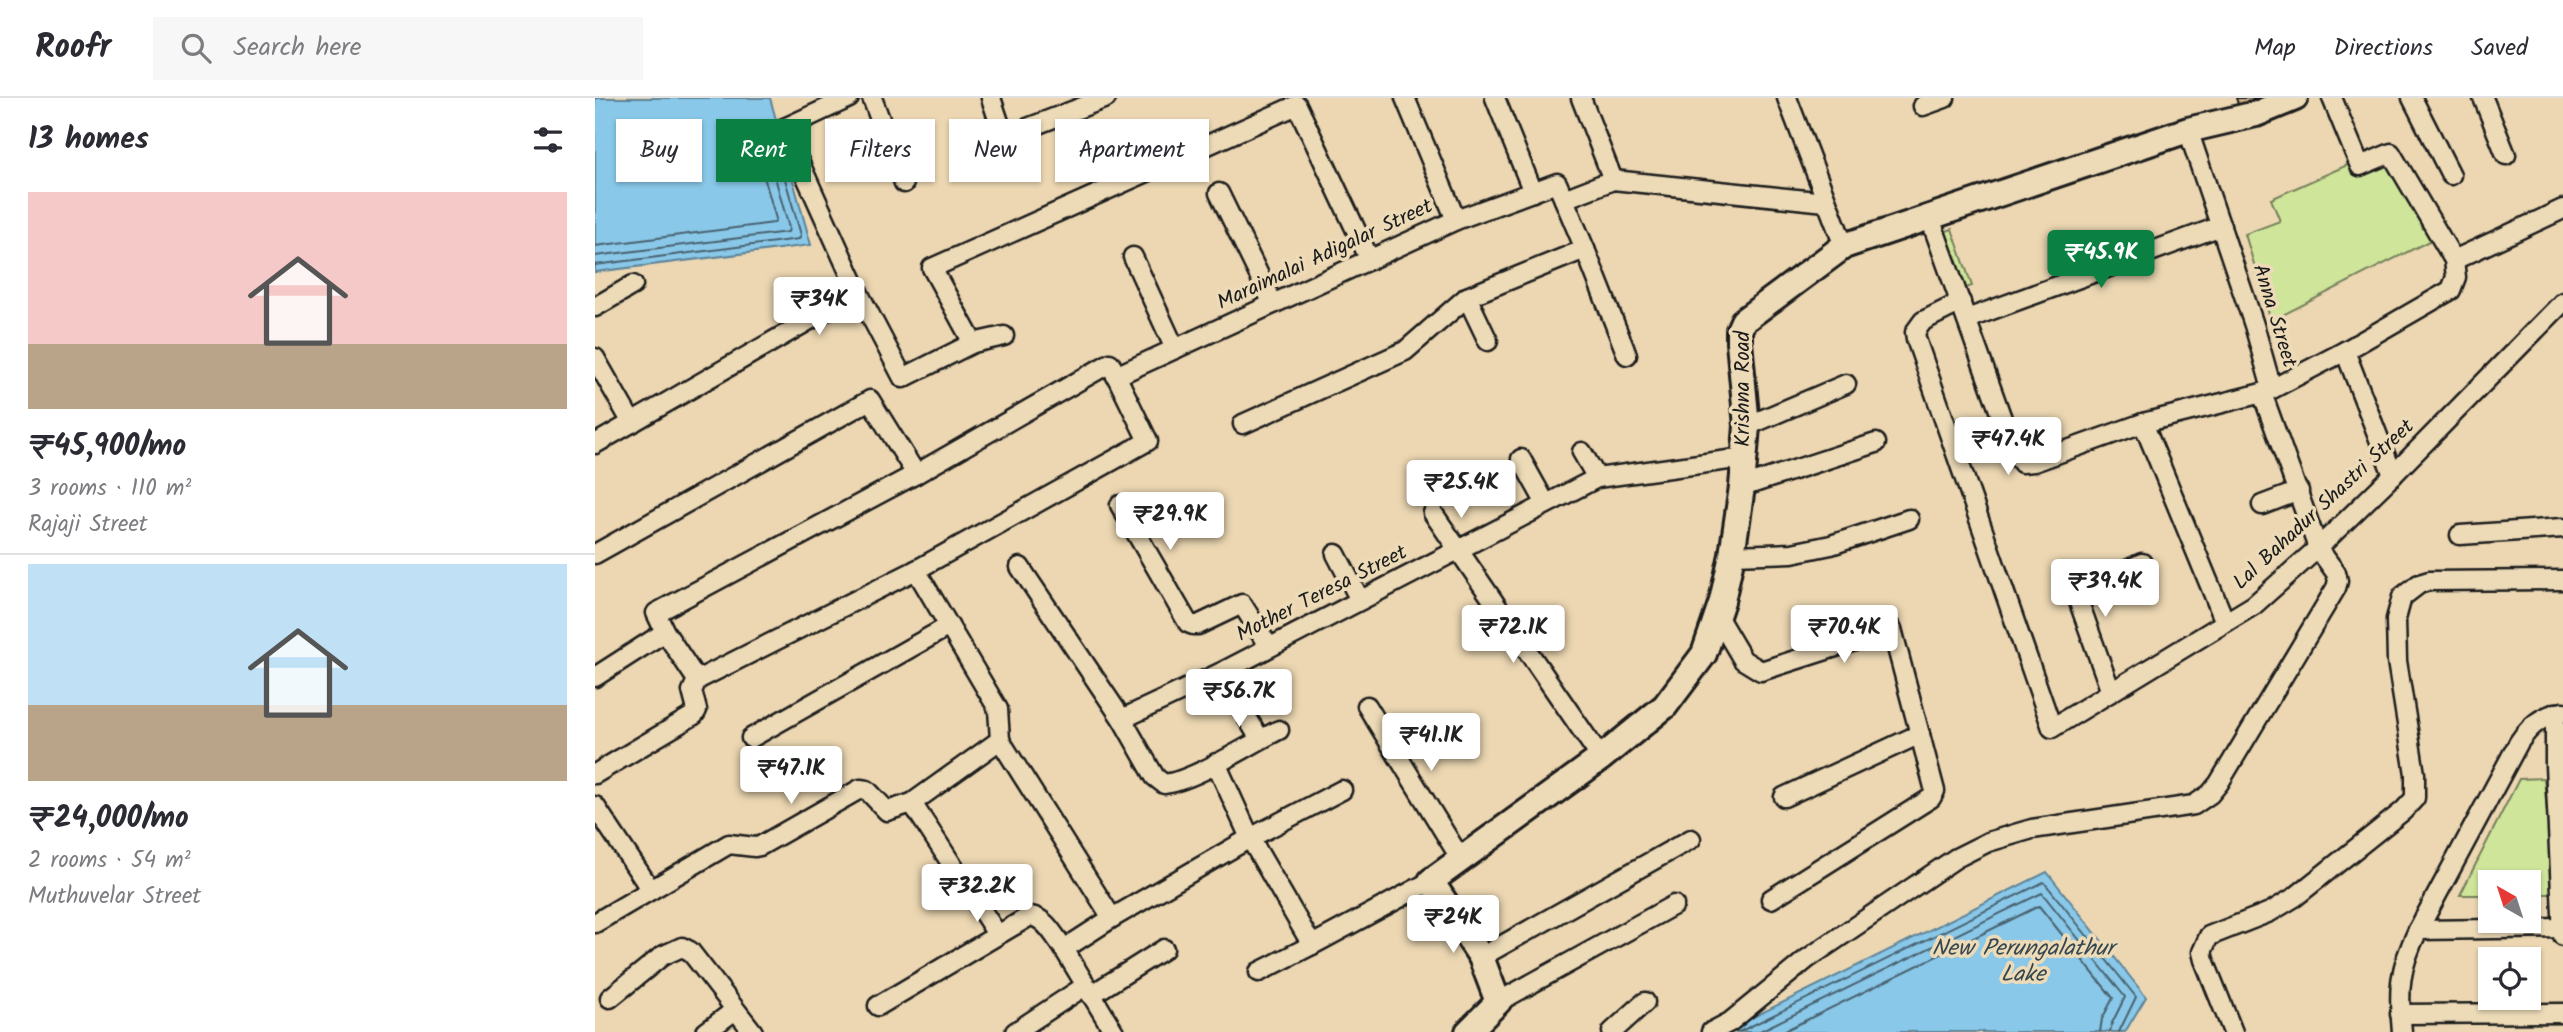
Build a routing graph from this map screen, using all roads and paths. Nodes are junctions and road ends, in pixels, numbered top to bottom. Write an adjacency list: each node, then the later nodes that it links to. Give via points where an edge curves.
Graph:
1 (849, 98): 15 (street)
2 (872, 98): 21 (street)
3 (991, 98): 4 (street, via 1004,137)
4 (1106, 98)
5 (1405, 98): 28 (street)
6 (1495, 98): 23 (street)
7 (1581, 98): 19 (street)
8 (1787, 98): 25 (street)
9 (1945, 98): 14 (street)
10 (2295, 98): 16 (street, Krishna Road, via 2256,114)
11 (2332, 98): 34 (street, via 2360,166 2391,153)
12 (2412, 98): 18 (street)
13 (2483, 98): 17 (street)
14 (1923, 106)
15 (804, 119)
16 (2188, 130): 27 (street, Krishna Road); 29 (street, Anna Street)
17 (2506, 155)
18 (2451, 175)
19 (1613, 180): 22 (street, Maraimalai Adigalar Street); 25 (street)
20 (808, 182): 36 (street)
21 (904, 183)
22 (1560, 191): 23 (street, Maraimalai Adigalar Street); 31 (street)
23 (1533, 192): 28 (street, Maraimalai Adigalar Street)
24 (1219, 193): 39 (street)
25 (1826, 202): 30 (street)
26 (2563, 209): 34 (street)
27 (1930, 218): 30 (street, Krishna Road); 41 (street)
28 (1456, 220): 33 (street, Maraimalai Adigalar Street)
29 (2221, 226): 41 (street); 51 (street, Anna Street)
30 (1844, 247): 55 (street, Krishna Road, via 1743,321 1738,342)
31 (1585, 249): 37 (street); 47 (street)
32 (1133, 257): 45 (street)
33 (1370, 260): 39 (street, Maraimalai Adigalar Street); 44 (street, via 1297,105 932,268)
34 (2454, 260): 46 (street, via 2456,277 2451,290)
35 (633, 285): 40 (street)
36 (858, 292): 44 (street, via 903,378); 52 (street)
37 (1467, 297): 43 (street); 53 (street, via 1405,351)
38 (2563, 302): 62 (street, Lal Bahadur Shastri Street)
39 (1273, 304): 45 (street, Maraimalai Adigalar Street)
40 (595, 307)
41 (1964, 311): 54 (street, via 2014,452 2022,463 2034,463); 91 (street, Lal Bahadur Shastri Street, via 1923,321 1916,339 2052,728)
42 (1004, 336): 44 (street)
43 (1488, 341)
44 (973, 343)
45 (1175, 349): 49 (street, Maraimalai Adigalar Street)
46 (2345, 351): 51 (street); 62 (street)
47 (1627, 355)
48 (595, 358): 52 (street)
49 (1116, 376): 61 (street, via 1110,363); 80 (street, via 1148,442)
50 (1846, 384): 55 (street)
51 (2267, 391): 54 (street); 65 (street, Anna Street)
52 (632, 423): 57 (street)
53 (1243, 424)
54 (2143, 424): 84 (street)
55 (1747, 426): 59 (street, Krishna Road)
56 (1876, 443): 64 (street)
57 (595, 444)
58 (1582, 452): 63 (street)
59 (1743, 458): 63 (street, Mother Teresa Street); 64 (street, Krishna Road)
60 (1521, 459): 66 (street)
61 (916, 474): 75 (street, via 870,400); 86 (street, via 656,613)
62 (2393, 475): 73 (street, Lal Bahadur Shastri Street)
63 (1597, 478): 66 (street, Mother Teresa Street)
64 (1742, 487): 77 (street, Krishna Road)
65 (2299, 491): 68 (street); 73 (street, Anna Street)
66 (1546, 504): 74 (street, Mother Teresa Street)
67 (1120, 505): 87 (street, via 1188,622 1198,625 1242,604)
68 (2262, 505)
69 (1433, 513): 74 (street)
70 (1909, 519): 77 (street, via 1793,553)
71 (2563, 528): 72 (street)
72 (2460, 535)
73 (2318, 548): 84 (street, Lal Bahadur Shastri Street, via 2254,605); 139 (street, Anna Street, via 2336,573 2336,589 2219,783 2202,801 2178,809 2032,829 1988,842 1956,858 1807,960)
74 (1458, 549): 82 (street, Mother Teresa Street); 100 (street)
75 (595, 554)
76 (1336, 554): 82 (street)
77 (1732, 555): 83 (street, Krishna Road)
78 (2142, 563): 91 (street, via 2076,594)
79 (1020, 567): 94 (street)
80 (916, 570): 85 (street); 90 (street)
81 (2563, 580): 140 (street, via 2429,581 2402,597 2396,619 2397,661 2415,798 2295,897 2209,936 2202,953)
82 (1360, 600): 87 (street, Mother Teresa Street)
83 (1717, 616): 96 (street, via 1743,660 1762,671 1892,629); 100 (street, Krishna Road, via 1704,654 1665,706)
84 (2225, 622): 91 (street, Lal Bahadur Shastri Street)
85 (949, 626): 97 (street); 99 (street, via 998,709)
86 (665, 632): 89 (street); 90 (street)
87 (1269, 647): 88 (street, Mother Teresa Street)
88 (1220, 673): 94 (street, Mother Teresa Street); 98 (street)
89 (595, 677)
90 (697, 680): 102 (street, via 692,686 694,715)
91 (2111, 692)
92 (1367, 706): 109 (street)
93 (2559, 713): 116 (street, via 2555,765); 117 (street, via 2541,719 2519,742)
94 (1122, 719): 101 (street, via 1155,778 1164,784)
95 (1279, 730): 98 (street)
96 (1920, 734): 104 (street); 112 (street, via 1934,786 1931,798)
97 (751, 738)
98 (1260, 739): 101 (street)
99 (1000, 740): 105 (street); 114 (street)
100 (1601, 758): 109 (street, Krishna Road)
101 (1216, 763): 107 (street)
102 (595, 774)
103 (1342, 790): 107 (street)
104 (1784, 797)
105 (912, 803): 111 (street, via 887,811 867,790 860,789 760,846 729,844); 118 (street)
106 (595, 806): 111 (street)
107 (1250, 838): 114 (street); 120 (street)
108 (1691, 839): 123 (street)
109 (1462, 861): 110 (street, Krishna Road)
110 (1431, 881): 120 (street); 123 (street)
111 (651, 890): 115 (street)
112 (1771, 899)
113 (1674, 905): 127 (street)
114 (1112, 918): 121 (street)
115 (595, 923)
116 (2563, 928): 117 (street); 119 (street)
117 (2418, 930): 132 (street, via 2400,977)
118 (997, 934): 121 (street, via 1030,916 1037,917); 129 (street)
119 (2563, 936)
120 (1312, 945): 124 (street)
121 (1064, 949): 125 (street)
122 (1164, 949): 125 (street)
123 (1481, 957): 127 (street)
124 (1259, 972)
125 (1088, 991): 135 (street); 136 (street)
126 (610, 998): 130 (street, via 662,956 682,947 690,951)
127 (1498, 1002): 137 (street)
128 (1644, 1002): 138 (street)
129 (878, 1006)
130 (735, 1010): 133 (street); 134 (street)
131 (2563, 1013): 132 (street)
132 (2401, 1023)
133 (706, 1032)
134 (753, 1032)
135 (1015, 1032)
136 (1114, 1032)
137 (1468, 1032)
138 (1612, 1032)
139 (1711, 1032)
140 (2233, 1032)

